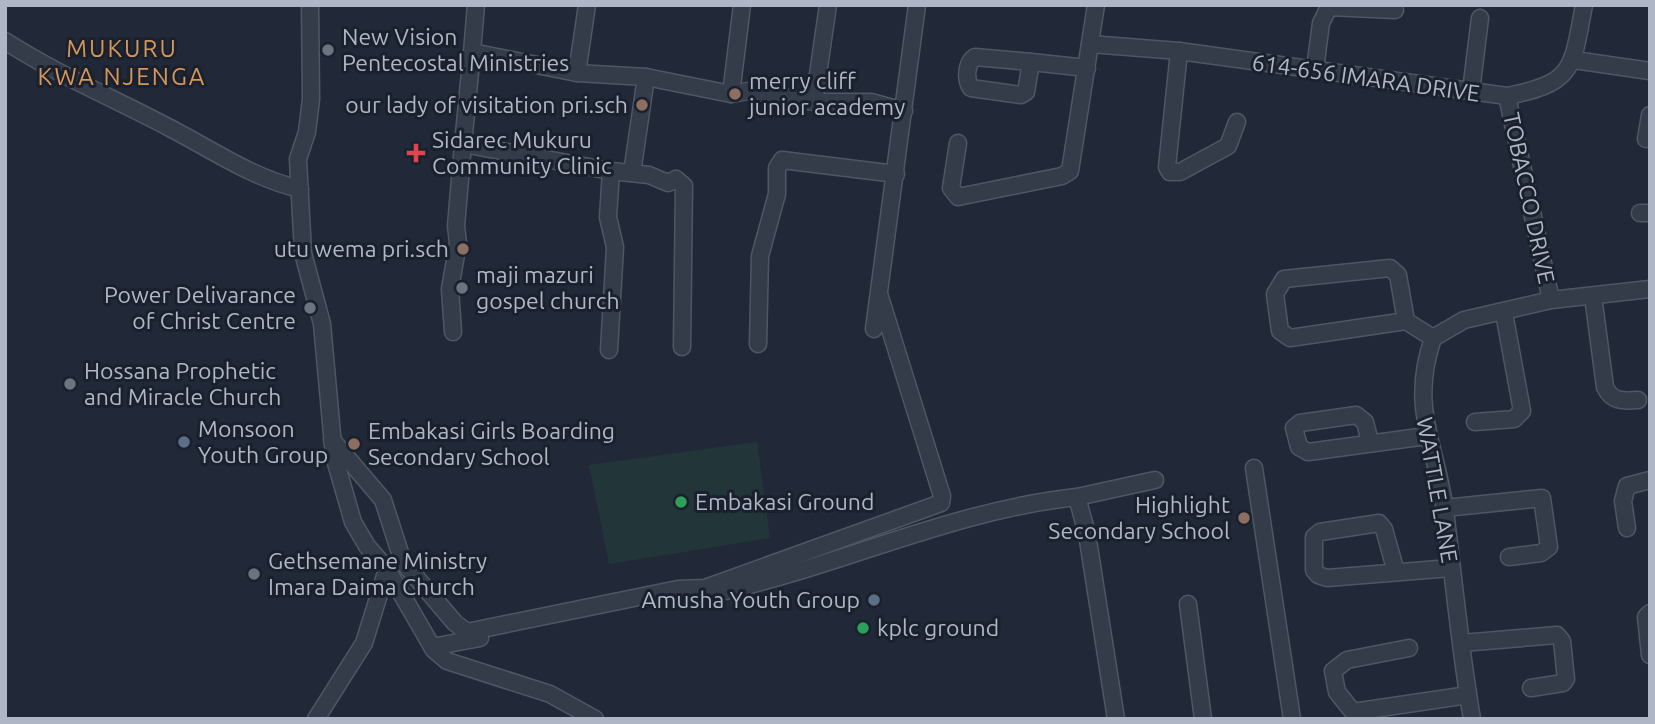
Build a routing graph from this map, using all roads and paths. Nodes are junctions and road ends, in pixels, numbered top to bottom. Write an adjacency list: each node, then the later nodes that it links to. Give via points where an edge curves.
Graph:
1 (310, 5): 35 (street, via 311,99 298,159)
2 (475, 5): 14 (street)
3 (587, 5): 20 (street)
4 (742, 5): 23 (street)
5 (828, 5): 25 (street)
6 (918, 5): 26 (street)
7 (1096, 5): 12 (street)
8 (1584, 5): 15 (street)
9 (1395, 10): 18 (street, via 1329,8 1321,23)
10 (1480, 18): 22 (street)
11 (5, 41): 35 (street, via 51,70 272,182)
12 (1090, 44): 13 (street, 614-656 IMARA DRIVE); 17 (street)
13 (1179, 51): 18 (street, 614-656 IMARA DRIVE); 28 (street, via 1168,170 1180,172 1228,146)
14 (472, 52): 20 (street); 30 (street)
15 (1574, 60): 19 (street); 24 (street, 614-656 IMARA DRIVE, via 1567,72 1543,88)
16 (1031, 62): 17 (street)
17 (1087, 68): 31 (street, via 1072,166 1066,174 958,198 951,188)
18 (1315, 69): 22 (street, 614-656 IMARA DRIVE)
19 (1650, 71)
20 (577, 73): 21 (street)
21 (646, 78): 23 (street); 33 (street)
22 (1471, 91): 24 (street, 614-656 IMARA DRIVE)
23 (731, 94): 25 (street, via 748,91)
24 (1507, 96): 39 (street, TOBACCO DRIVE)
25 (814, 102): 26 (street, via 871,102)
26 (904, 111): 34 (street)
27 (1650, 115): 29 (street)
28 (1235, 126)
29 (1646, 139)
30 (463, 144): 32 (street); 43 (street, via 458,243 450,289)
31 (958, 144)
32 (611, 171): 33 (street); 47 (street, via 608,217 615,247)
33 (632, 173): 46 (street, via 668,183 677,179 684,186)
34 (896, 174): 37 (street); 45 (street, via 782,160 760,256)
35 (300, 188): 51 (street, via 303,253 321,324)
36 (1650, 289): 38 (street)
37 (879, 294): 42 (street); 51 (street, via 942,503 705,587 467,632 408,569 383,500)
38 (1593, 296): 39 (street); 48 (street, via 1608,394 1617,400)
39 (1550, 300): 40 (street)
40 (1504, 313): 44 (street, via 1464,320); 49 (street, via 1522,411 1514,419)
41 (1406, 321): 41 (street, via 1286,337 1280,331 1275,294 1284,279 1394,269); 44 (street)
42 (874, 330)
43 (453, 332)
44 (1433, 338): 50 (street, WATTLE LANE, via 1421,397)
45 (758, 344)
46 (682, 347)
47 (609, 350)
48 (1638, 400)
49 (1475, 422)
50 (1427, 436): 52 (street); 57 (street, WATTLE LANE)
51 (332, 440): 61 (street, via 353,522)
52 (1370, 442)
53 (1254, 468): 75 (street)
54 (1155, 480): 56 (street)
55 (1650, 480): 58 (street, via 1627,486 1623,501)
56 (1077, 497): 66 (street, via 946,525 763,583); 73 (street)
57 (1445, 508): 59 (street, via 1542,498 1549,547 1541,554); 60 (street, WATTLE LANE)
58 (1627, 528)
59 (1509, 557)
60 (1451, 568): 62 (street); 65 (street, WATTLE LANE)
61 (387, 569): 66 (street); 71 (street, via 364,643)
62 (1395, 572): 62 (street, via 1379,523 1320,532 1314,537 1314,570 1320,577)
63 (1188, 604): 74 (street)
64 (1650, 614): 68 (street, via 1646,617)
65 (1462, 643): 69 (street, via 1557,635 1562,641 1566,679); 70 (street, WATTLE LANE)
66 (432, 647): 72 (street, via 447,661 550,694)
67 (1409, 648): 70 (street, via 1347,660 1333,671 1337,692 1353,712)
68 (1650, 655)
69 (1531, 688)
70 (1468, 695): 76 (street, WATTLE LANE)
71 (316, 719)
72 (596, 719)
73 (1116, 719)
74 (1203, 719)
75 (1292, 719)
76 (1472, 719)

